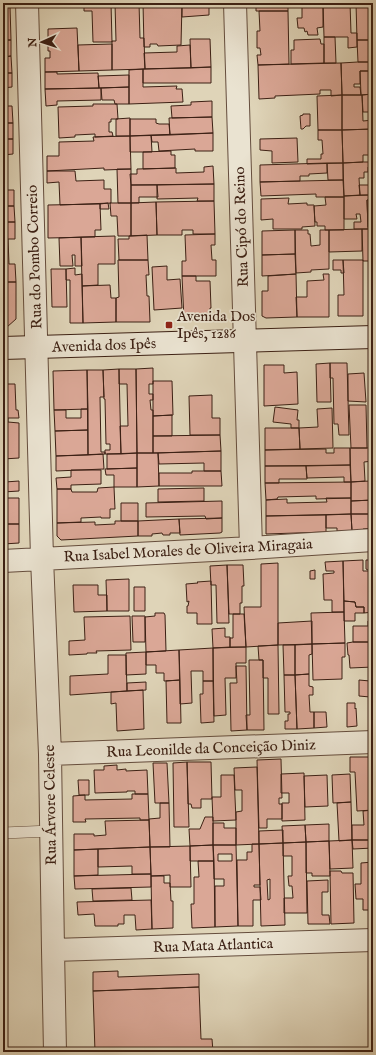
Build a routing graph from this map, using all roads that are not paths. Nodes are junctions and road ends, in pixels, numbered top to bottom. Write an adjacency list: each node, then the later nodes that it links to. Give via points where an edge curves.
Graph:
1 (27, 3): 5 (street, Rua do Pombo Correio)
2 (235, 3): 4 (street, Rua Cipó do Reino)
3 (373, 337): 4 (street, Avenida dos Ipês)
4 (245, 341): 5 (street, Avenida dos Ipês); 8 (street, Rua Cipó do Reino)
5 (36, 347): 6 (street, Avenida dos Ipês); 9 (street, Rua do Pombo Correio)
6 (3, 348)
7 (373, 540): 8 (street, Rua Isabel Morales de Oliveira Miragaia)
8 (251, 548): 9 (street, Rua Isabel Morales de Oliveira Miragaia)
9 (42, 558): 10 (street, Rua Isabel Morales de Oliveira Miragaia); 12 (street, Rua Árvore Celeste)
10 (3, 561)
11 (373, 742): 12 (street, Rua Leonilde da Conceição Diniz)
12 (50, 754): 13 (street, Rua Árvore Celeste)
13 (51, 832): 14 (lane); 16 (street, Rua Árvore Celeste)
14 (3, 833)
15 (373, 940): 16 (street, Rua Mata Atlantica)
16 (52, 950): 17 (street, Rua Árvore Celeste)
17 (55, 1052)

